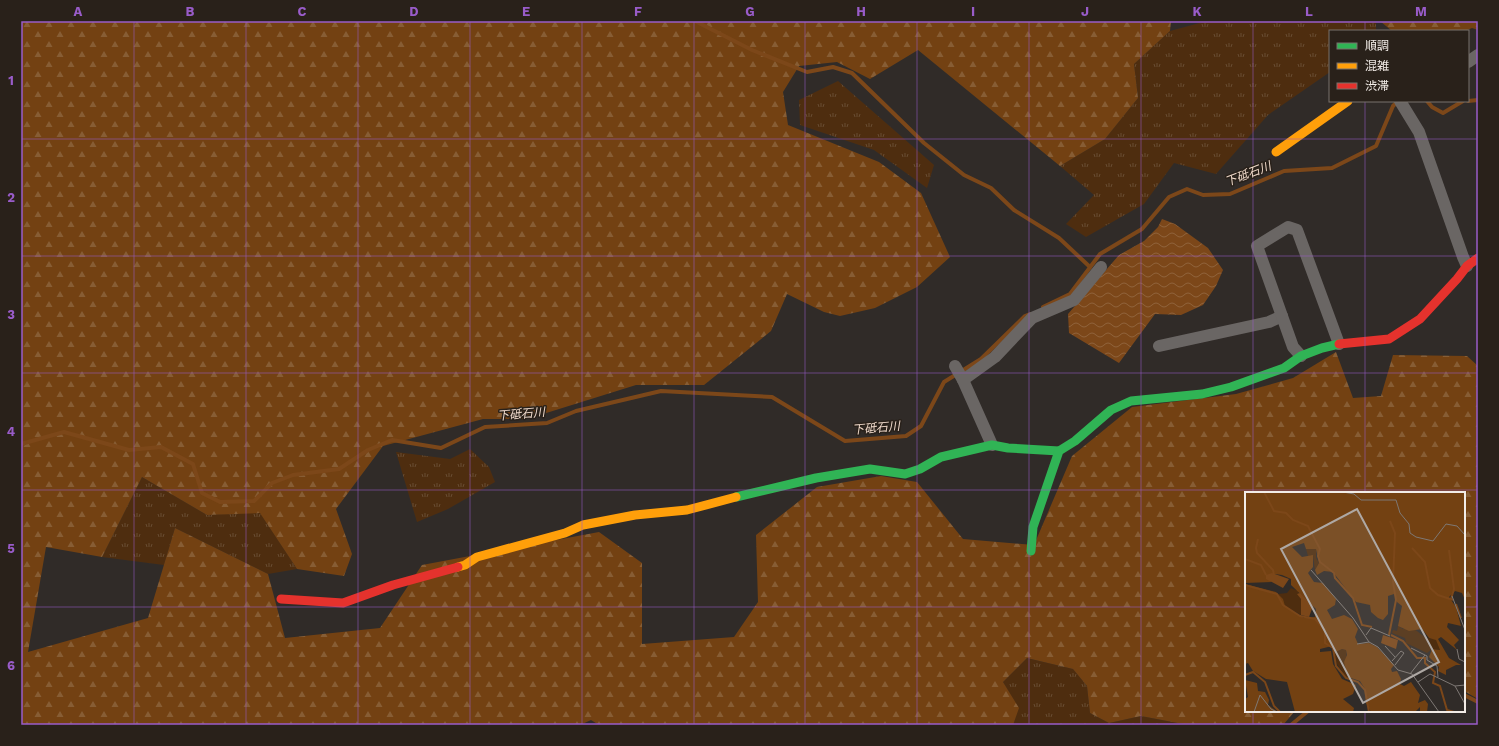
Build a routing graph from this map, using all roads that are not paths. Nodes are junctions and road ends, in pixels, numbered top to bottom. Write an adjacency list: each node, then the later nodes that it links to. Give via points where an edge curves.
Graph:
1 (1478, 55): 2 (street)
2 (1469, 61)
3 (1347, 102): 5 (street)
4 (1401, 103): 7 (street, via 1419,132)
5 (1276, 152)
6 (1478, 258): 7 (street)
7 (1467, 266): 10 (street, via 1420,319 1389,339)
8 (1101, 267): 14 (street, via 1074,300 1032,318 995,357)
9 (1282, 316): 10 (street, via 1257,246 1288,227 1297,230); 11 (street, via 1269,322); 12 (street, via 1294,347)
10 (1339, 344): 12 (street)
11 (1159, 346)
12 (1301, 356): 16 (street, via 1284,368 1202,394 1132,401 1111,410 1076,441)
13 (955, 366): 14 (street)
14 (963, 380): 15 (street)
15 (992, 445): 16 (street); 18 (street, via 941,456 920,470 905,474 870,469 816,478 687,510 635,515 583,525 565,533 477,557 465,565 393,585 343,603)
16 (1059, 451): 17 (street, via 1034,527)
17 (1031, 551)
18 (281, 600)

